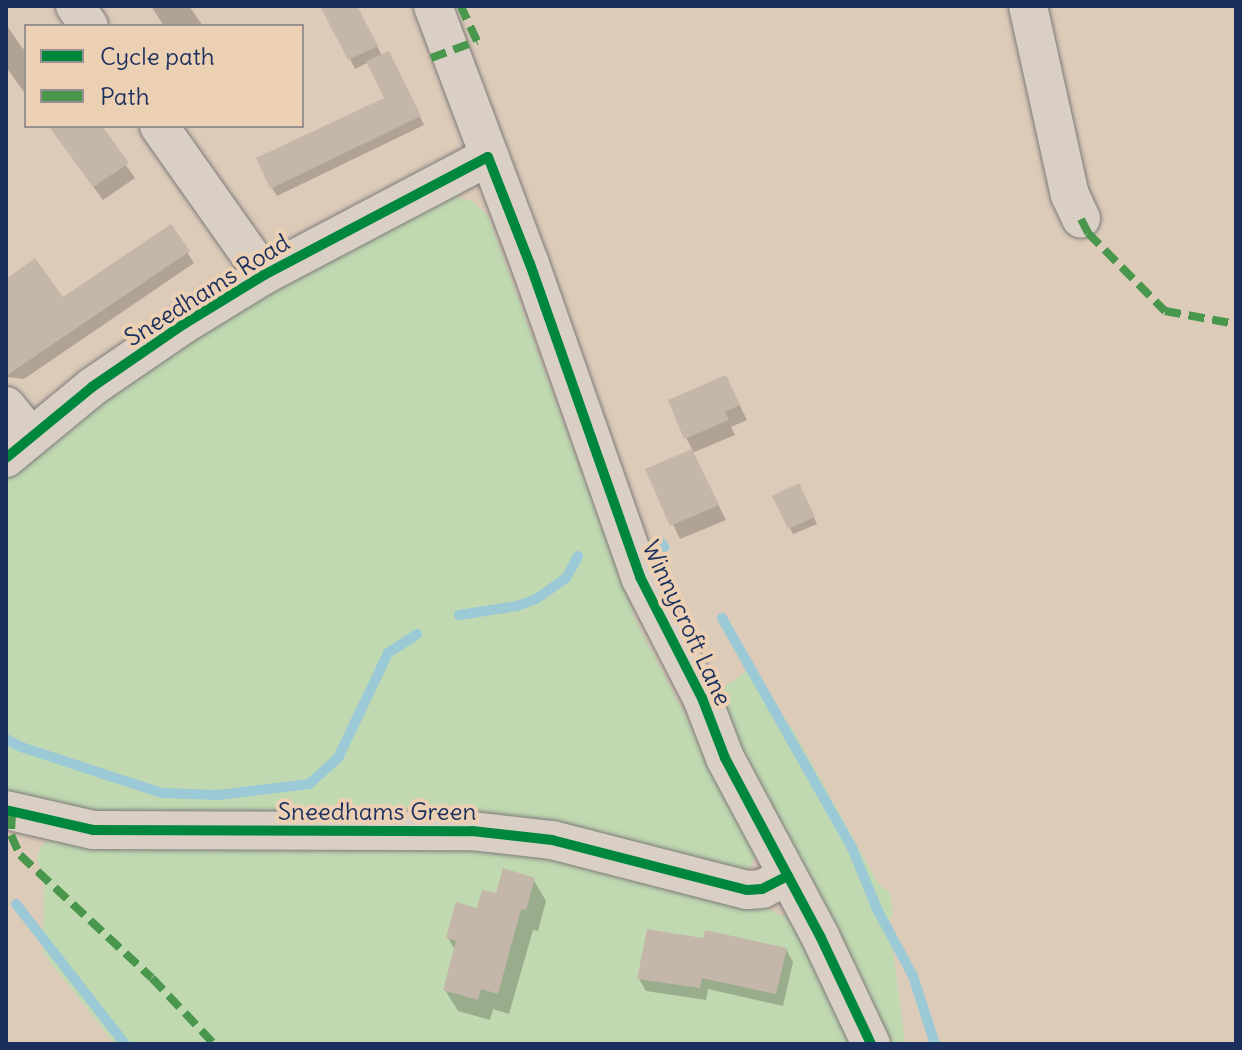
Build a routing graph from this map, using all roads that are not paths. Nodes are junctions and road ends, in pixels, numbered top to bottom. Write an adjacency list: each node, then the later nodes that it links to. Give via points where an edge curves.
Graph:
1 (75, 6): 4 (street)
2 (433, 6): 6 (street, Winnycroft Lane)
3 (1028, 6): 7 (street, via 1070,195)
4 (88, 24)
5 (160, 128): 8 (street)
6 (488, 157): 8 (street, Sneedhams Road); 12 (street, Winnycroft Lane, via 640,577 702,698 725,758)
7 (1081, 219)
8 (264, 275): 10 (street, Sneedhams Road, via 138,355)
9 (6, 406): 10 (street)
10 (18, 447)
11 (6, 810): 12 (street, Sneedhams Green, via 93,830 472,831 552,840 747,890)
12 (788, 876): 13 (street, Winnycroft Lane)
13 (871, 1044)

